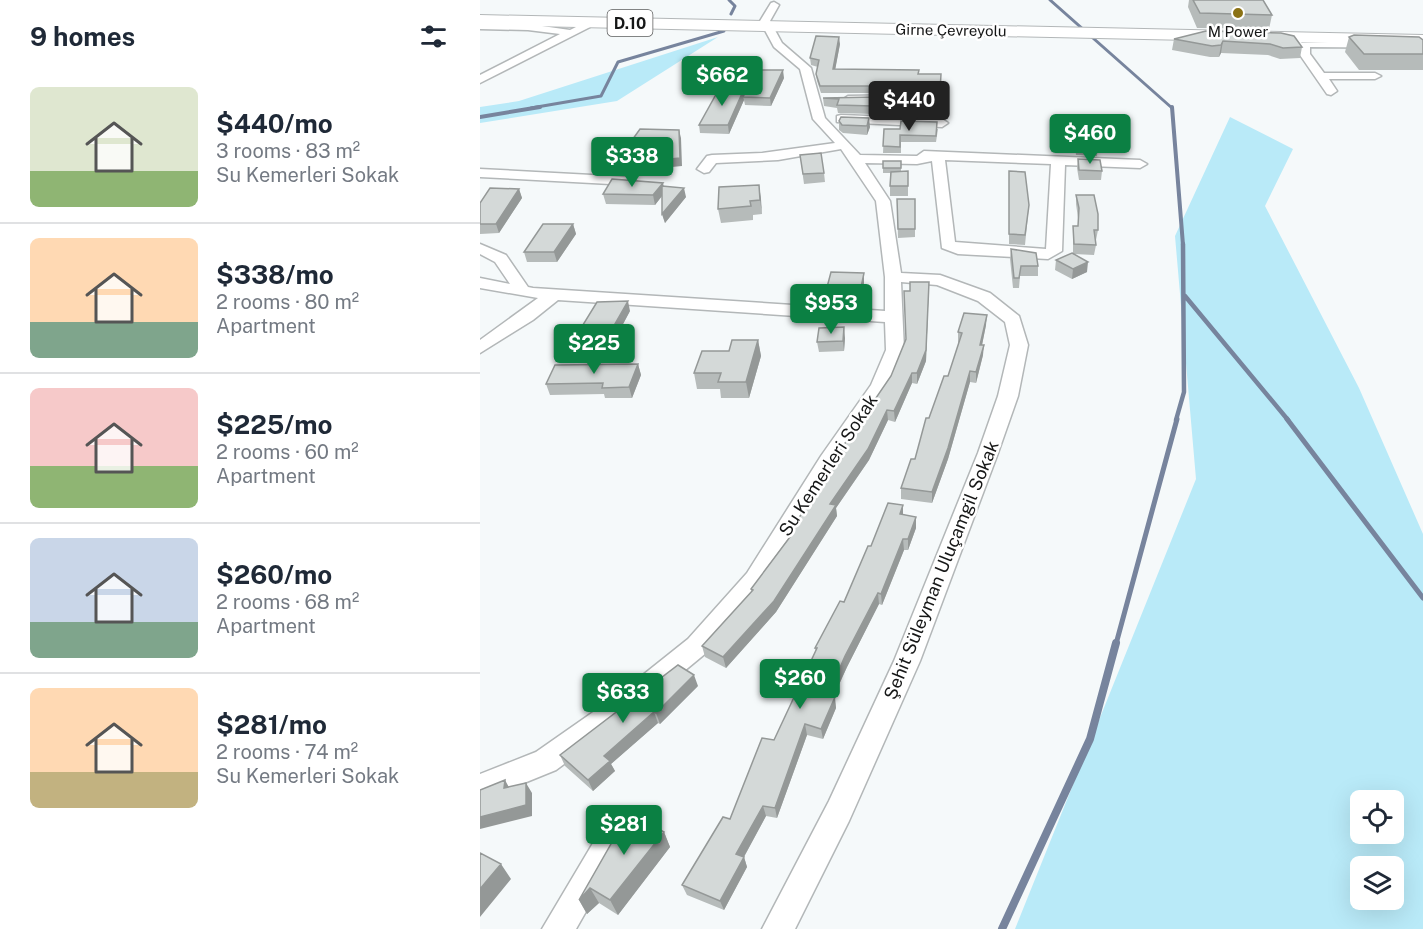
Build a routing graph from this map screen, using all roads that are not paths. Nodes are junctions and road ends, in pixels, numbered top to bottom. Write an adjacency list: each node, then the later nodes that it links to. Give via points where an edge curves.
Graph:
1 (772, 20): 2 (highway, Girne Çevreyolu / D.10); 3 (highway, Girne Çevreyolu / D.10); 4 (highway, Girne Çevreyolu / D.10); 4 (highway, Girne Çevreyolu / D.10, via 785,29); 17 (street, Su Kemerleri Sokak, via 805,68)
2 (592, 22): 3 (highway, Girne Çevreyolu / D.10); 6 (street)
3 (482, 23): 6 (street)
4 (1058, 30): 5 (highway, Girne Çevreyolu / D.10)
5 (1109, 31): 7 (highway, Girne Çevreyolu / D.10); 8 (highway, Girne Çevreyolu / D.10)
6 (572, 33): 14 (street)
7 (1423, 35)
8 (1292, 37): 9 (highway, Girne Çevreyolu / D.10); 11 (street)
9 (1423, 40)
10 (1423, 45): 11 (street, via 1311,44 1305,45)
11 (1305, 54): 12 (street)
12 (1320, 76): 13 (street); 15 (street)
13 (1375, 76)
14 (480, 80)
15 (1331, 91)
16 (917, 99): 17 (street)
17 (824, 105): 18 (street); 19 (street, Su Kemerleri Sokak)
18 (942, 123)
19 (850, 152): 20 (street, via 917,160); 23 (street, via 712,159); 27 (street, Su Kemerleri Sokak, via 884,201)
20 (938, 156): 21 (street); 21 (street, via 948,244 958,249 1048,254 1054,251)
21 (1058, 160): 22 (street)
22 (1140, 164)
23 (704, 169)
24 (480, 173): 25 (street)
25 (629, 181)
26 (480, 249): 29 (street, via 488,250 505,263)
27 (894, 277): 31 (street, Su Kemerleri Sokak); 36 (street, Şehit Süleyman Uluçamgil Sokak, via 940,280 984,297 1013,320 1019,345 1008,396 988,453 907,661 839,811)
28 (480, 283): 29 (street)
29 (520, 291): 30 (street)
30 (553, 295): 31 (street); 32 (street)
31 (896, 316): 33 (street, Su Kemerleri Sokak, via 895,350 880,385 730,612 628,702 546,761)
32 (480, 348)
33 (480, 788)
34 (610, 843): 35 (street)
35 (558, 929)
36 (778, 929)

